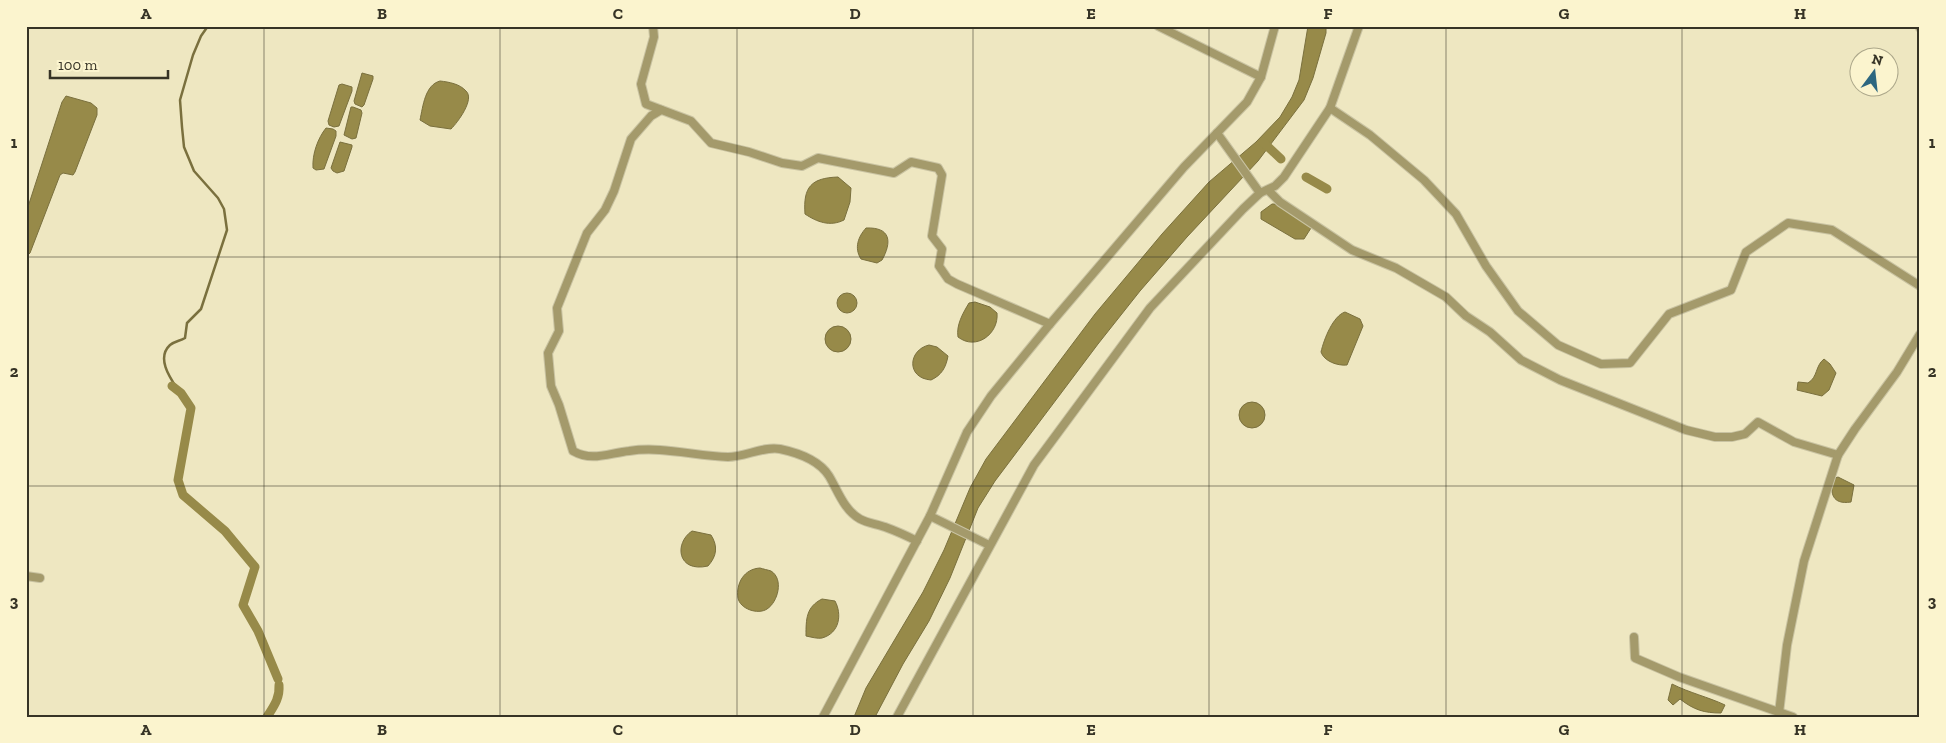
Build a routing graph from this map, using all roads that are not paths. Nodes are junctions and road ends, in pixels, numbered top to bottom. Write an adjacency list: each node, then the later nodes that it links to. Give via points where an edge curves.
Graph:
1 (653, 26): 7 (street, via 654,38 641,84 646,104)
2 (1158, 26): 5 (street)
3 (1275, 26): 5 (street)
4 (1359, 26): 6 (street)
5 (1261, 78): 8 (street, via 1247,102)
6 (1330, 108): 9 (street, via 1284,177); 11 (street, via 1370,135 1424,180 1456,214 1486,266 1518,311 1558,344 1601,364 1630,363 1669,314 1731,290 1746,252 1788,223 1832,230)
7 (661, 110): 12 (street, via 690,121 711,143 782,163 802,166 818,158 894,173 910,162 938,168 942,175 932,236 942,249 939,266 948,279); 16 (street, via 651,116 631,139 611,197 587,233 557,308 559,331 548,353 551,386 574,452 587,457 646,450 730,457 779,449 809,458 828,475 849,509 860,519)
8 (1217, 134): 10 (street); 12 (street, via 1184,167)
9 (1268, 190): 10 (street); 14 (street, via 1280,202 1352,250 1396,268 1439,292 1521,360 1560,380 1686,430 1732,437 1745,434 1758,422 1794,442)
10 (1260, 192): 17 (street, via 1150,308 1034,465)
11 (1920, 286)
12 (1050, 324): 15 (street, via 967,432)
13 (1920, 334): 14 (street)
14 (1838, 455): 21 (street, via 1804,561 1787,645)
15 (930, 516): 16 (street); 17 (street)
16 (917, 541): 22 (street)
17 (990, 545): 23 (street)
18 (26, 576): 19 (street)
19 (40, 578)
20 (1634, 637): 21 (street, via 1635,658)
21 (1779, 713): 24 (street)
22 (823, 717)
23 (897, 717)
24 (1793, 717)

